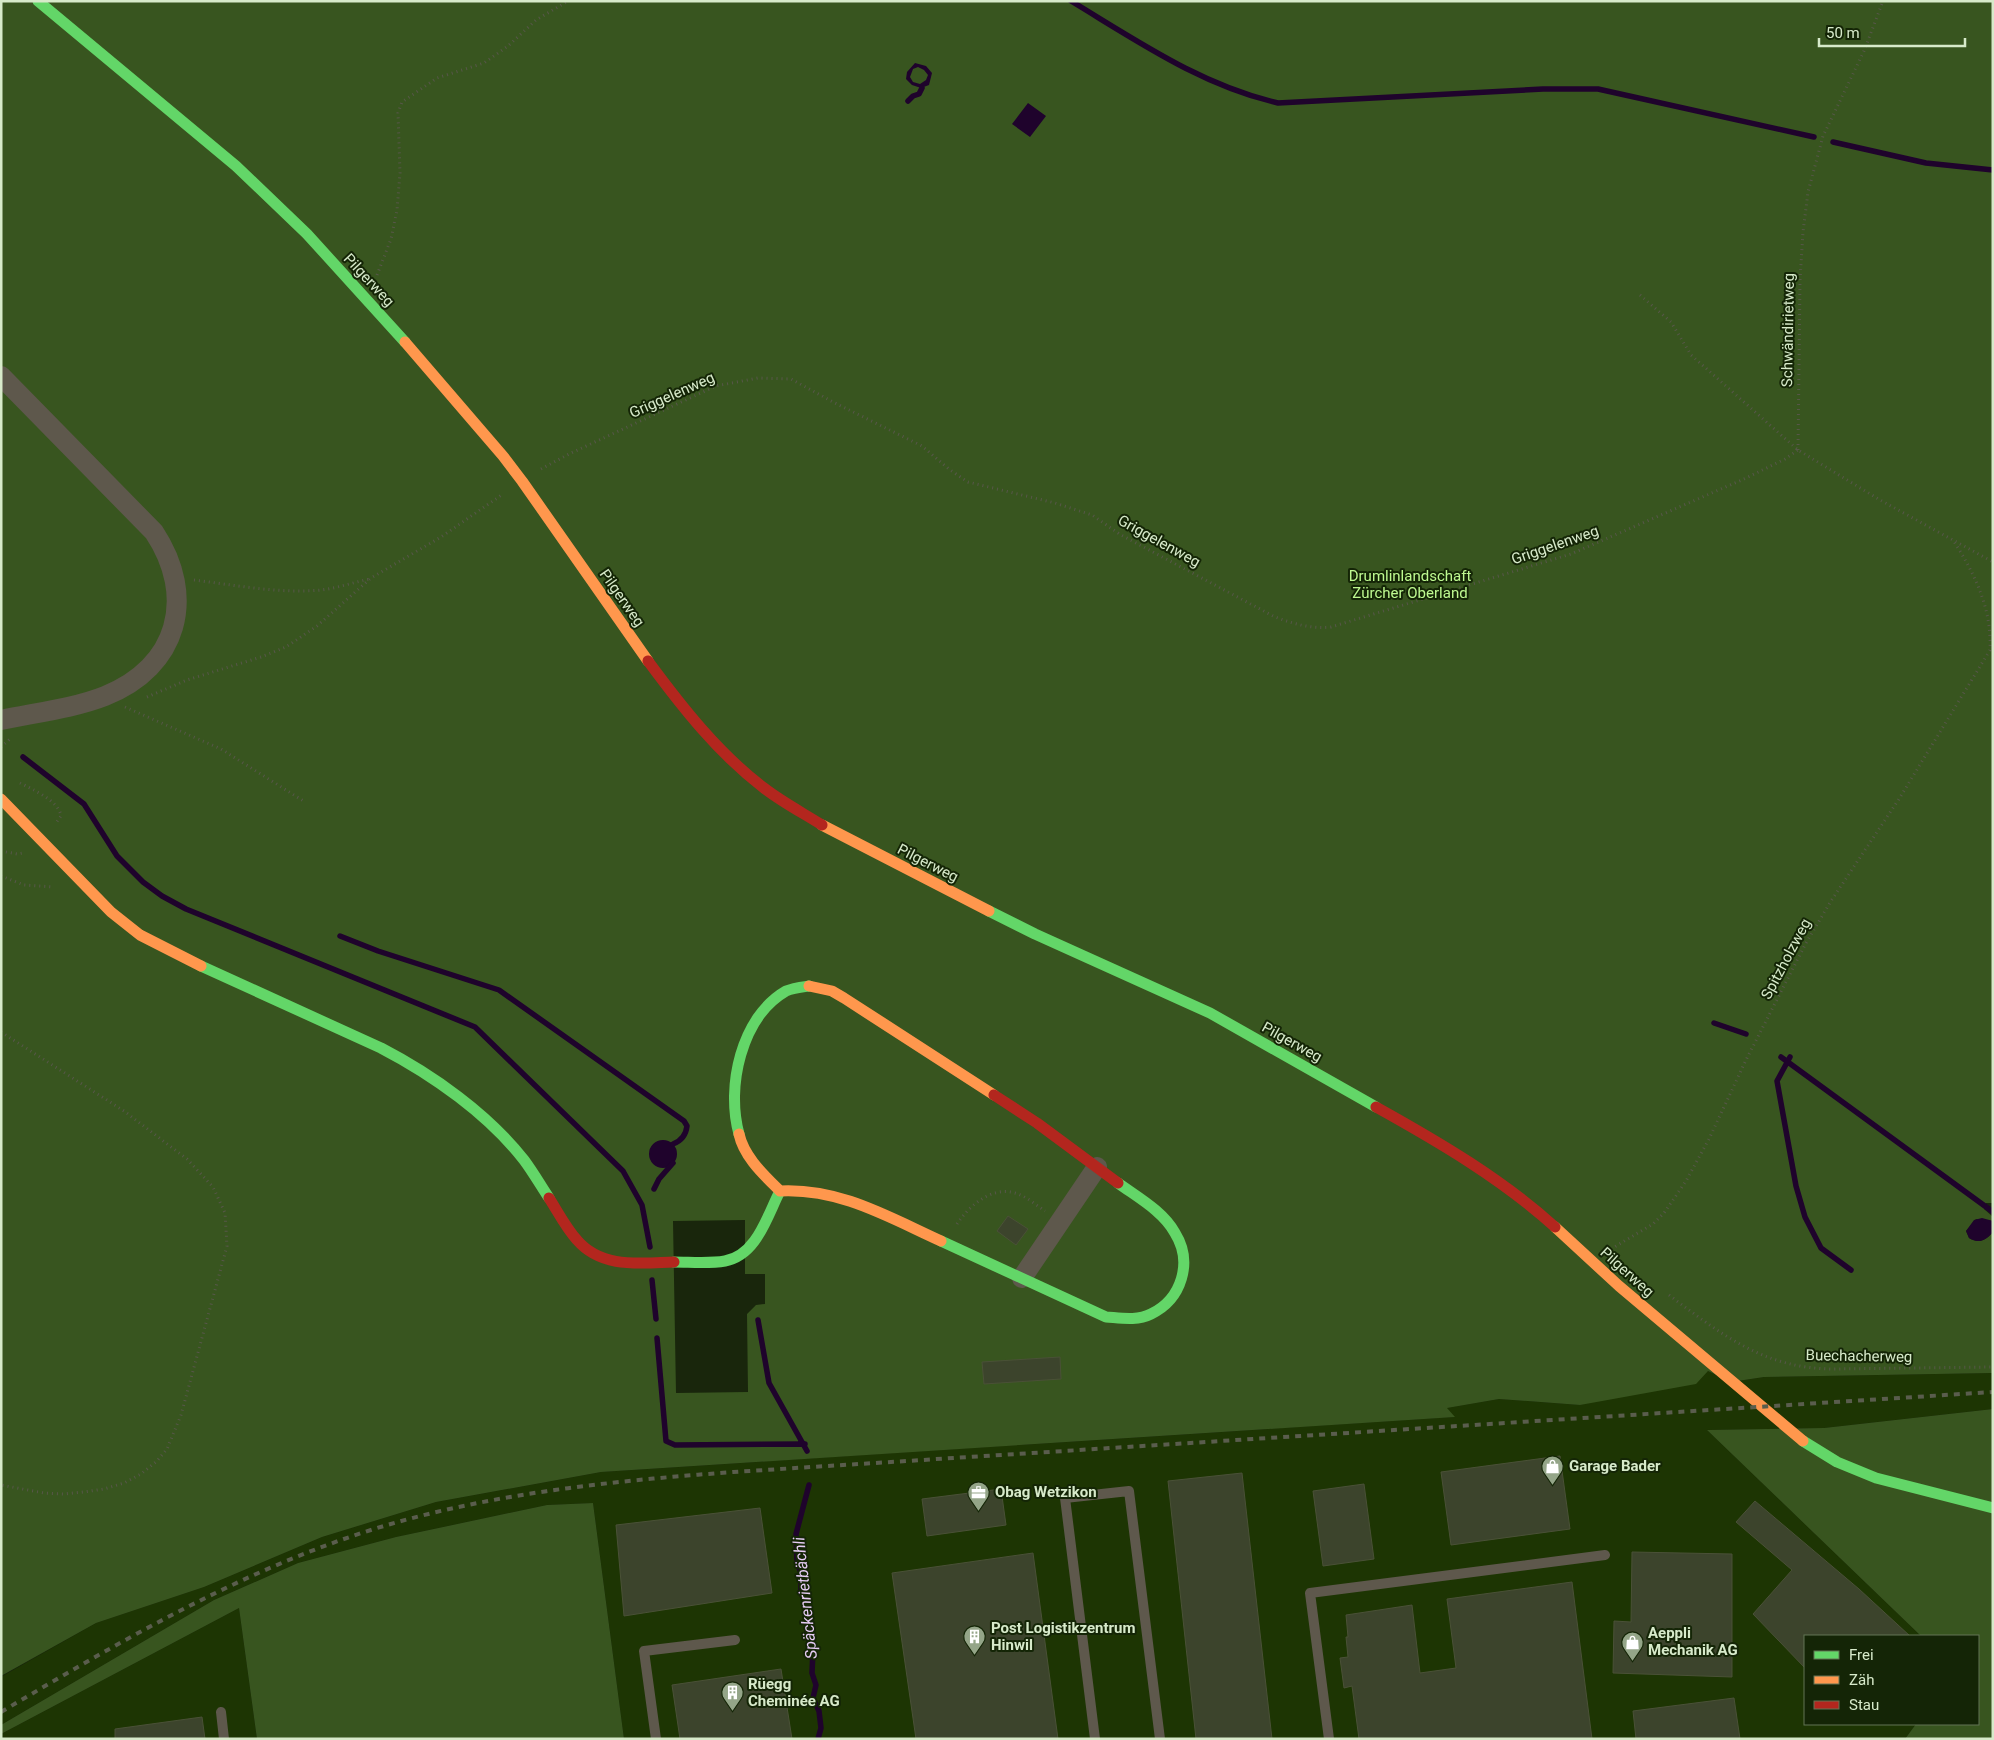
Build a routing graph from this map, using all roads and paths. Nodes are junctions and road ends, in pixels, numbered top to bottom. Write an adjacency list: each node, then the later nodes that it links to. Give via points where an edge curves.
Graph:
1 (38, 1): 5 (street, Pilgerweg, via 237,167)
2 (568, 1): 5 (path, via 536,20 487,62 437,78 402,102 398,113 398,210)
3 (1883, 1): 7 (path, Schwändirietweg, via 1864,51 1823,136 1808,192 1800,280)
4 (1640, 295): 7 (path, via 1671,322 1691,355)
5 (368, 300): 8 (street, Pilgerweg)
6 (1, 376): 11 (street, via 149,526 166,552)
7 (1798, 450): 8 (path, Griggelenweg, via 1744,479 1571,554 1319,628 1275,616 1121,535 1092,515 968,482 922,446 791,379 758,378 716,386 569,454); 9 (path)
8 (522, 481): 12 (path, Griggelenweg, via 441,537); 34 (street, Pilgerweg, via 684,710 764,788 856,843 1035,934 1210,1013 1386,1112 1515,1192)
9 (1953, 540): 10 (path); 13 (path, Spitzholzweg, via 1973,573 1984,602)
10 (1993, 562)
11 (175, 578): 12 (path, via 323,590); 16 (street, via 178,610 172,634 159,656 142,674 104,696)
12 (371, 578): 14 (path, via 317,626 286,647 172,685)
13 (1991, 649): 32 (path, Spitzholzweg, via 1806,943 1686,1182 1658,1219)
14 (142, 699)
15 (133, 703): 21 (path, via 124,708 220,749)
16 (1, 720)
17 (11, 739): 18 (path)
18 (1, 747)
19 (14, 780): 22 (path, via 44,796 60,811 61,816)
20 (1, 799): 26 (street)
21 (305, 802)
22 (52, 827)
23 (1, 850): 24 (path, via 19,854)
24 (28, 850)
25 (1, 876): 26 (path, via 24,885)
26 (87, 887): 29 (street, via 126,924 157,946 381,1048 443,1085 510,1144 576,1238 600,1257 618,1262 645,1263 719,1262 736,1258 754,1243)
27 (1, 1032): 38 (path, via 124,1111 187,1159 213,1187 225,1213 227,1246 181,1415 167,1449 157,1461 142,1474 104,1489 63,1494)
28 (1097, 1167): 29 (street, via 1030,1119 844,998 832,991 809,986 779,996 763,1012 747,1039 736,1080 734,1117 739,1138 754,1164); 30 (street); 35 (street, via 1175,1229 1185,1262 1178,1289 1170,1301 1140,1318 1119,1320)
29 (780, 1191): 31 (street, via 810,1190 842,1197)
30 (1060, 1221): 31 (path, via 1021,1195 996,1193 981,1199 966,1211); 35 (street)
31 (948, 1244): 35 (street)
32 (1613, 1248): 33 (path); 34 (path, Spitzholzweg)
33 (1620, 1254)
34 (1591, 1261): 39 (street, Pilgerweg, via 1820,1453 1884,1480)
35 (1022, 1278)
36 (1662, 1290): 37 (path, Buechacherweg, via 1752,1351 1796,1366 1810,1369)
37 (1993, 1367)
38 (1, 1485)
39 (1993, 1508)
40 (1605, 1555): 47 (lane, via 1310,1593)
41 (735, 1640): 44 (lane, via 644,1651)
42 (221, 1712): 43 (lane)
43 (224, 1739)
44 (656, 1739)
45 (1095, 1739): 46 (lane, via 1064,1498 1129,1491)
46 (1160, 1739)
47 (1329, 1739)

